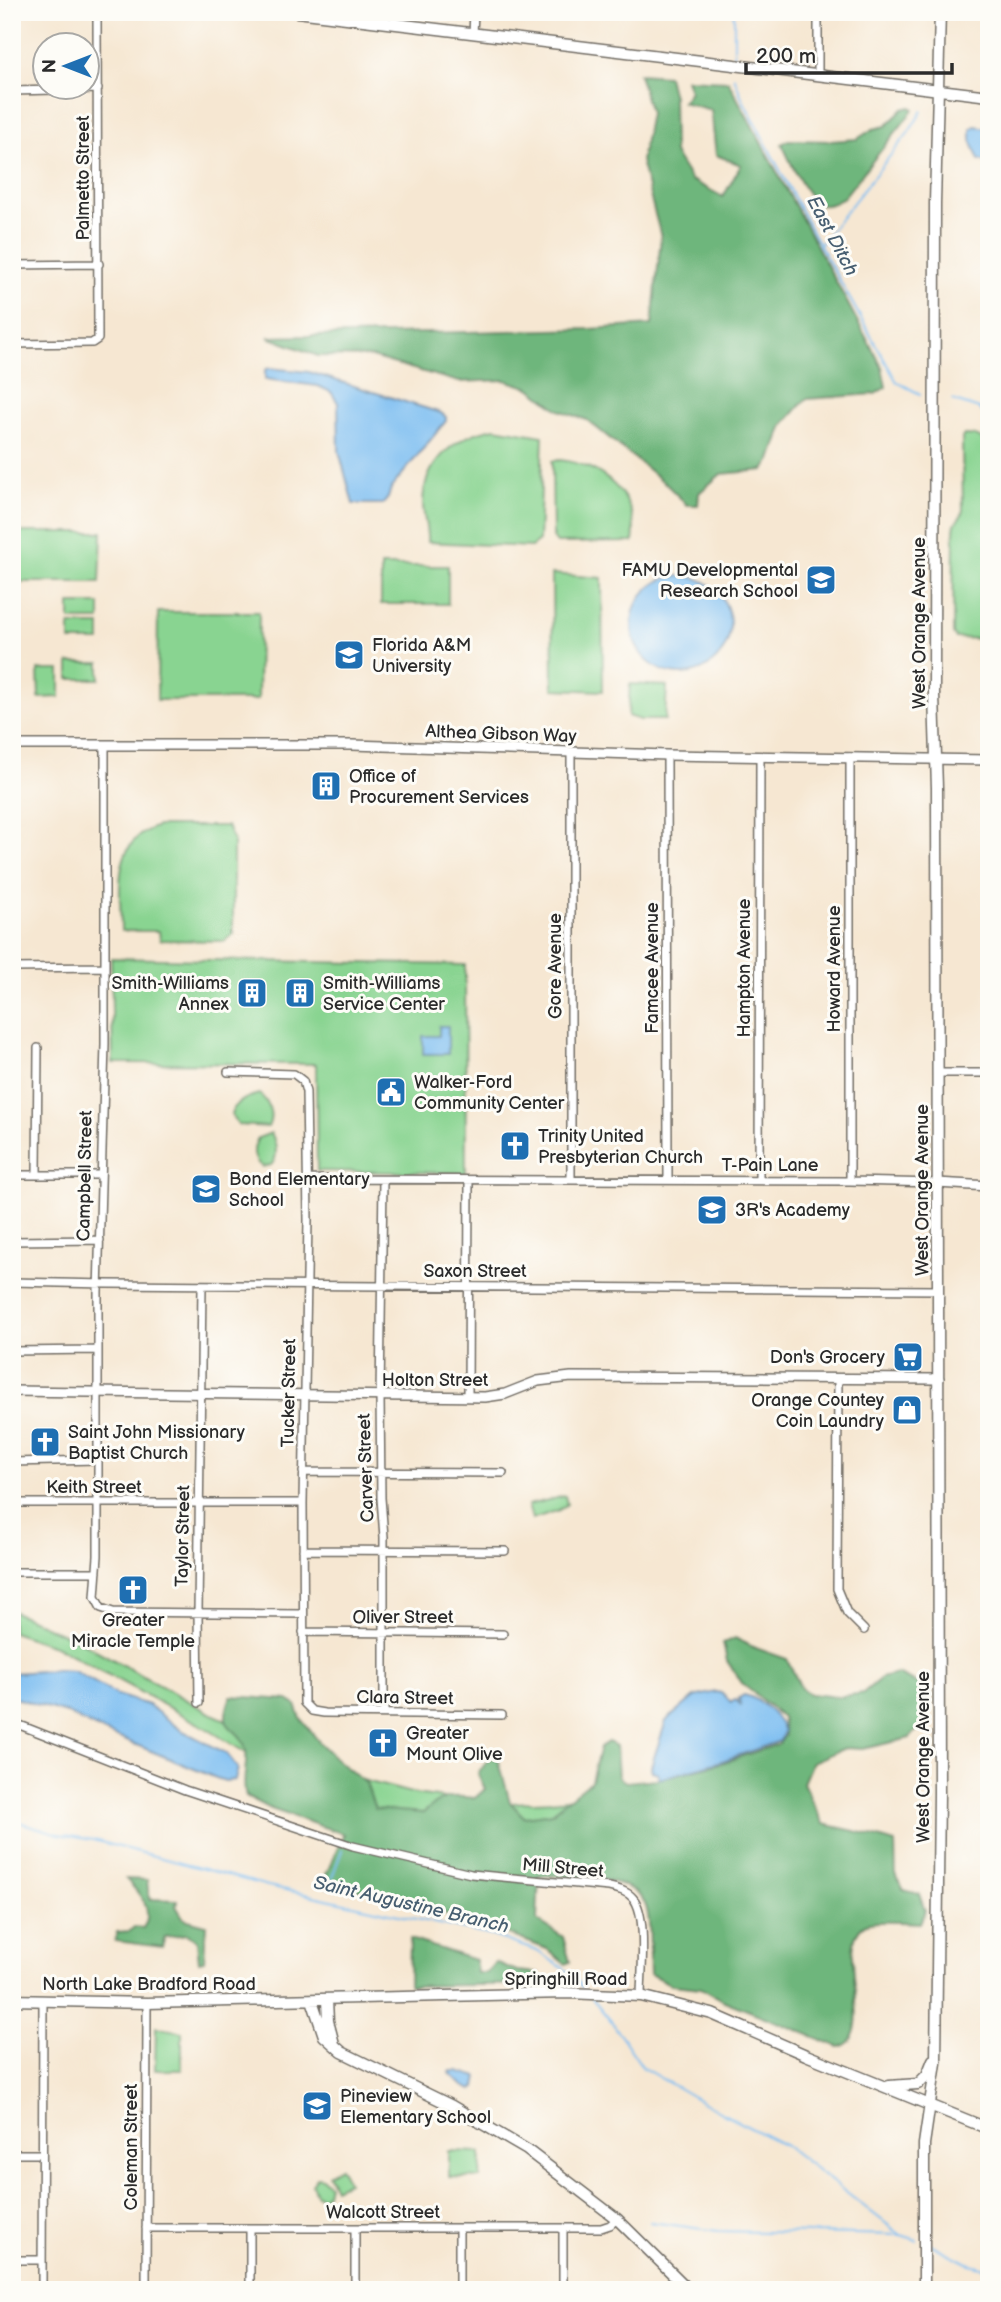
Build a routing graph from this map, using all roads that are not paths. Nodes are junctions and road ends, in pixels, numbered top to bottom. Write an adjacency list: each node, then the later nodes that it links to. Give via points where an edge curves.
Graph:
1 (97, 12): 6 (street, Palmetto Street)
2 (297, 12): 7 (main road)
3 (474, 12): 7 (street)
4 (818, 12): 8 (street)
5 (940, 12): 9 (main road, West Orange Avenue)
6 (97, 32)
7 (473, 34): 8 (main road)
8 (818, 75): 9 (main road)
9 (937, 89): 12 (main road); 23 (main road, West Orange Avenue)
10 (12, 91): 11 (street)
11 (32, 91)
12 (989, 96)
13 (98, 102): 14 (street, Palmetto Street)
14 (99, 264): 15 (street); 16 (street, Palmetto Street, via 95,342)
15 (12, 265)
16 (12, 344)
17 (12, 745): 18 (street, Althea Gibson Way)
18 (105, 746): 19 (street, Althea Gibson Way, via 352,745); 25 (street, Campbell Street)
19 (571, 752): 20 (street, Althea Gibson Way); 37 (street, Gore Avenue)
20 (667, 755): 21 (street, Althea Gibson Way); 38 (street, Famcee Avenue)
21 (760, 756): 22 (street, Althea Gibson Way); 39 (street, Hampton Avenue)
22 (850, 757): 23 (street, Althea Gibson Way); 40 (street, Howard Avenue)
23 (936, 759): 24 (street, Althea Gibson Way); 29 (main road, West Orange Avenue)
24 (989, 760)
25 (105, 967): 26 (street); 33 (street, Campbell Street)
26 (12, 968)
27 (38, 1048): 32 (street)
28 (228, 1072): 34 (street, Tucker Street, via 277,1072 303,1081)
29 (937, 1073): 30 (street); 41 (main road, West Orange Avenue)
30 (989, 1073)
31 (12, 1175): 32 (street)
32 (37, 1175): 33 (street)
33 (101, 1175): 43 (street, Campbell Street)
34 (308, 1179): 35 (street, T-Pain Lane); 48 (street, Tucker Street)
35 (383, 1180): 36 (street, T-Pain Lane); 49 (street, Carver Street)
36 (469, 1180): 37 (street, T-Pain Lane); 50 (street)
37 (571, 1180): 38 (street, T-Pain Lane)
38 (668, 1180): 39 (street, T-Pain Lane)
39 (759, 1180): 40 (street, T-Pain Lane)
40 (850, 1181): 41 (street, T-Pain Lane)
41 (937, 1183): 42 (street); 51 (main road, West Orange Avenue)
42 (989, 1186)
43 (100, 1240): 44 (street); 46 (street, Campbell Street)
44 (12, 1241)
45 (12, 1282): 46 (street, Saxon Street)
46 (99, 1283): 47 (street, Saxon Street); 52 (street, Campbell Street)
47 (202, 1285): 48 (street, Saxon Street); 58 (street, Taylor Street)
48 (307, 1286): 49 (street, Saxon Street); 59 (street, Tucker Street)
49 (382, 1286): 50 (street, Saxon Street); 60 (street, Carver Street)
50 (469, 1287): 51 (street, Saxon Street); 61 (street)
51 (938, 1290): 55 (main road, West Orange Avenue)
52 (98, 1350): 53 (street); 57 (street, Campbell Street)
53 (12, 1352)
54 (838, 1378): 55 (street, Holton Street); 61 (street, Holton Street, via 571,1377 538,1381 497,1396); 78 (street, via 837,1589 847,1612)
55 (939, 1379): 95 (main road, West Orange Avenue)
56 (12, 1391): 57 (street, Holton Street)
57 (98, 1394): 58 (street, Holton Street); 62 (street, Campbell Street)
58 (200, 1395): 59 (street, Holton Street); 69 (street, Taylor Street)
59 (305, 1395): 60 (street, Holton Street); 64 (street, Tucker Street)
60 (380, 1396): 61 (street, Holton Street); 65 (street, Carver Street)
61 (468, 1397)
62 (97, 1460): 63 (street); 68 (street, Campbell Street)
63 (12, 1462)
64 (303, 1472): 65 (street); 70 (street, Tucker Street)
65 (381, 1473): 66 (street); 72 (street, Carver Street)
66 (503, 1473)
67 (12, 1503): 68 (street, Keith Street)
68 (97, 1503): 69 (street, Keith Street); 75 (street, Campbell Street)
69 (199, 1503): 70 (street, Keith Street); 76 (street, Taylor Street)
70 (303, 1503): 71 (street, Tucker Street)
71 (303, 1550): 72 (street); 77 (street, Tucker Street)
72 (384, 1550): 73 (street); 80 (street, Carver Street)
73 (505, 1551)
74 (12, 1572): 75 (street)
75 (97, 1572): 76 (street, Campbell Street, via 95,1597 99,1606 113,1612)
76 (198, 1613): 77 (street); 82 (street, Taylor Street)
77 (303, 1614): 79 (street, Tucker Street)
78 (864, 1630)
79 (303, 1632): 80 (street, Oliver Street); 83 (street, Tucker Street, via 304,1703)
80 (384, 1633): 81 (street, Oliver Street); 84 (street, Carver Street)
81 (503, 1634)
82 (199, 1703)
83 (309, 1709): 84 (street, Clara Street)
84 (384, 1713): 85 (street, Clara Street)
85 (502, 1715)
86 (12, 1721): 87 (street, Mill Street, via 170,1784 323,1837 471,1874 609,1887 630,1895 640,1920)
87 (641, 1996): 92 (main road, Springhill Road, via 567,1993); 96 (main road, Springhill Road, via 712,2014)
88 (12, 2000): 89 (main road, North Lake Bradford Road)
89 (43, 2000): 93 (main road, North Lake Bradford Road); 100 (street)
90 (285, 2000): 91 (main road, Springhill Road); 93 (main road, North Lake Bradford Road)
91 (312, 2000): 92 (main road, Springhill Road); 94 (main road, via 324,2036)
92 (327, 2000): 94 (main road)
93 (147, 2003): 102 (street, Coleman Street)
94 (334, 2044): 101 (main road, via 356,2061 490,2127)
95 (937, 2048): 96 (main road, via 919,2084); 97 (main road, West Orange Avenue)
96 (881, 2085): 97 (main road, Springhill Road)
97 (930, 2104): 98 (main road, Springhill Road); 116 (main road, West Orange Avenue, via 924,2144)
98 (989, 2129)
99 (12, 2154): 100 (street)
100 (42, 2154): 108 (street)
101 (617, 2219): 106 (street, Walcott Street, via 605,2228); 115 (main road)
102 (146, 2228): 103 (street, Walcott Street); 110 (street, Coleman Street)
103 (250, 2228): 104 (street, Walcott Street); 111 (street)
104 (355, 2228): 105 (street, Walcott Street); 112 (street)
105 (459, 2228): 106 (street, Walcott Street); 113 (street)
106 (563, 2228): 114 (street)
107 (12, 2260): 108 (street)
108 (42, 2260): 109 (street)
109 (42, 2290)
110 (146, 2290)
111 (250, 2290)
112 (355, 2290)
113 (459, 2290)
114 (563, 2290)
115 (689, 2290)
116 (924, 2290)

